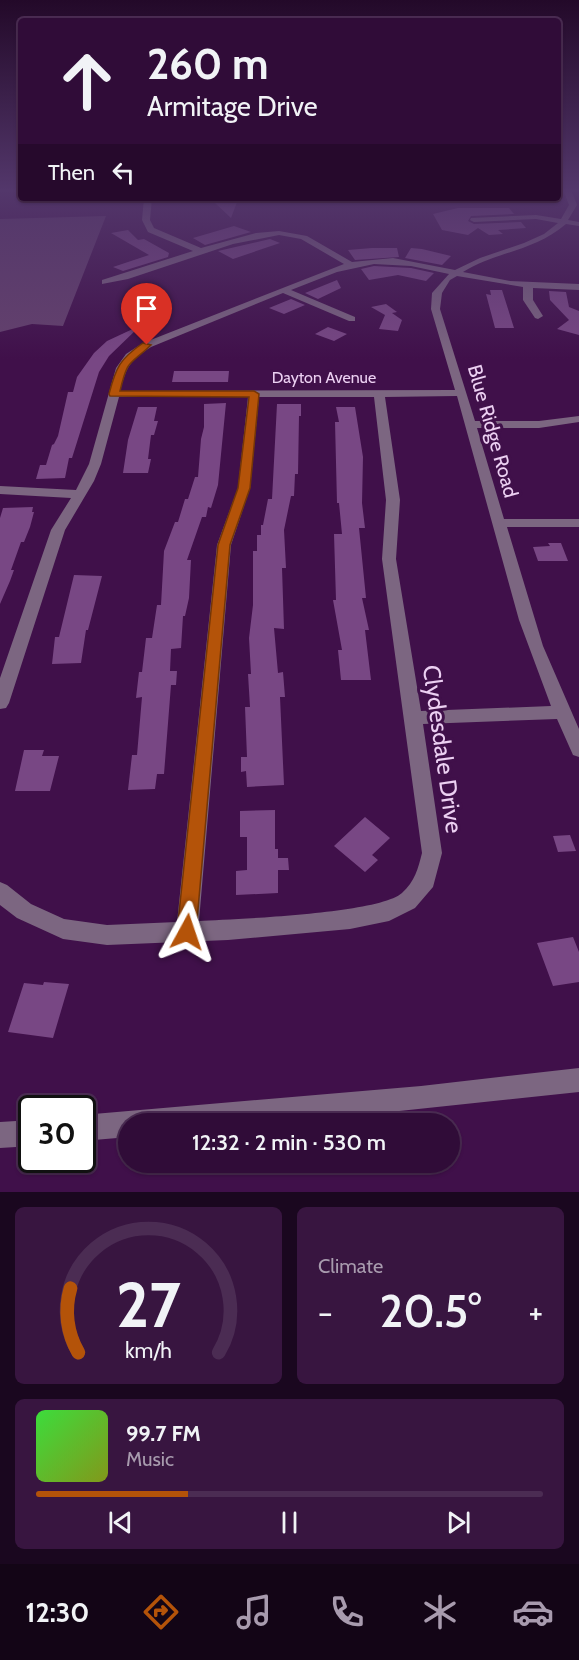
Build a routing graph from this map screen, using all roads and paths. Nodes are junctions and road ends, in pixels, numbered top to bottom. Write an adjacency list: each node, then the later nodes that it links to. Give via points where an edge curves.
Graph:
1 (192, 248): 5 (street)
2 (216, 248): 5 (street)
3 (322, 248): 6 (street)
4 (523, 248): 7 (street, Blue Ridge Road, via 480,260)
5 (202, 252): 8 (street)
6 (350, 264): 7 (street, via 399,260); 11 (street)
7 (456, 272): 9 (street); 15 (street, Blue Ridge Road, via 436,293 435,311)
8 (105, 282)
9 (528, 286): 10 (street); 12 (street, via 528,300)
10 (579, 287)
11 (284, 290): 13 (street); 16 (street, via 147,345 130,356 121,368)
12 (538, 316)
13 (352, 319)
14 (379, 393): 15 (street, Dayton Avenue); 17 (street, Dayton Avenue); 26 (street, Clydesdale Drive, via 393,500 389,559)
15 (461, 393): 19 (street, Blue Ridge Road)
16 (114, 394): 17 (street, Dayton Avenue); 21 (street, via 95,464)
17 (254, 394): 29 (street, via 244,488 224,545)
18 (579, 419): 19 (street, via 546,424)
19 (470, 424): 22 (street, Blue Ridge Road)
20 (0, 490): 21 (street)
21 (79, 494): 24 (street, via 58,530)
22 (499, 523): 23 (street); 25 (street, Blue Ridge Road, via 535,646)
23 (579, 523)
24 (0, 703)
25 (563, 712): 26 (street); 27 (street, Blue Ridge Road)
26 (412, 718): 29 (street, Clydesdale Drive, via 432,853 426,880 408,901 382,914 350,919)
27 (579, 750)
28 (0, 892): 29 (street, Clydesdale Drive, via 24,911 63,929 107,934)
29 (187, 932)
30 (579, 1080): 31 (street)
31 (254, 1113)
32 (118, 1125): 33 (street)
33 (96, 1127)
34 (18, 1134): 35 (street)
35 (0, 1136)

